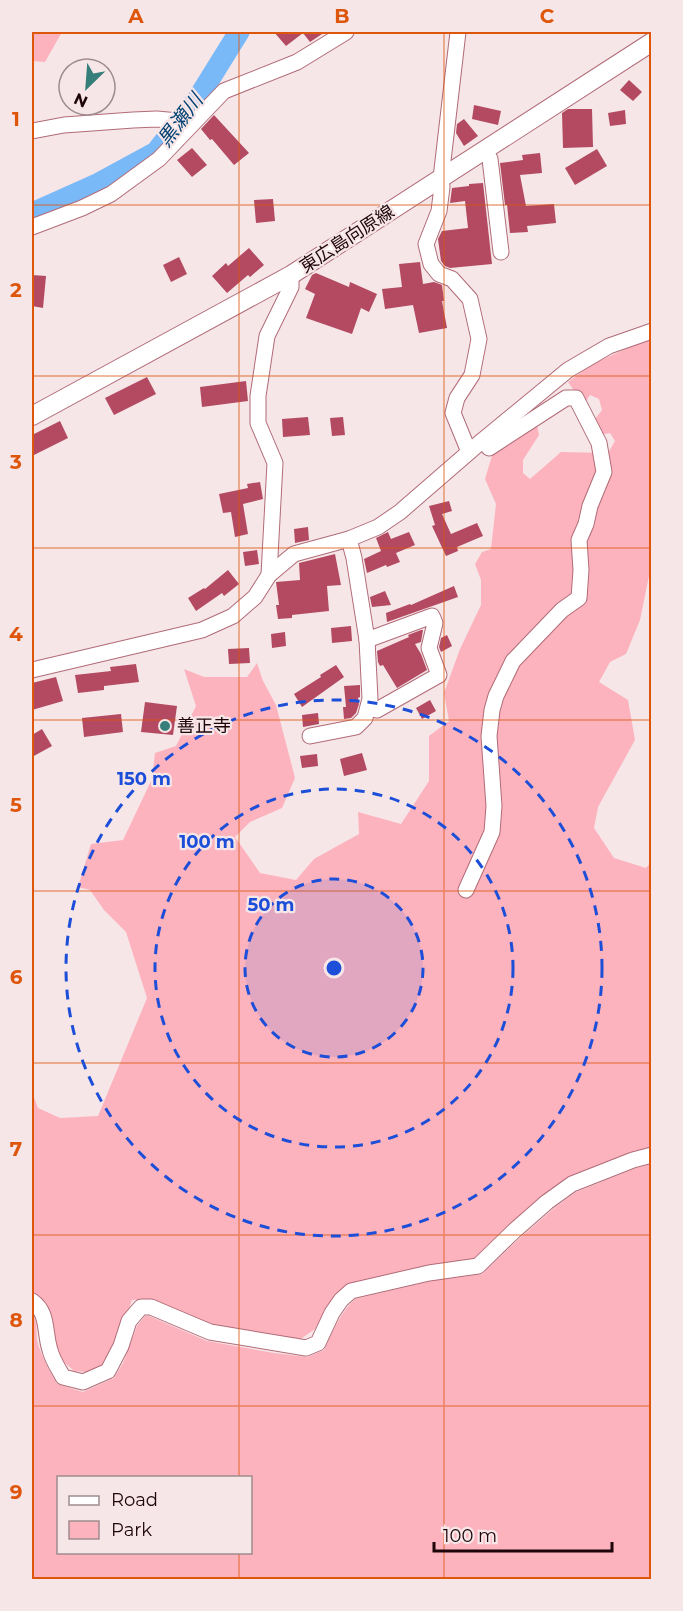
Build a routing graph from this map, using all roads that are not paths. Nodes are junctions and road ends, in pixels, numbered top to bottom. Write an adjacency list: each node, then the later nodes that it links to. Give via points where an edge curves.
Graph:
1 (346, 32): 4 (street, via 297,62 224,91)
2 (458, 32): 7 (street)
3 (651, 42): 6 (main road, 東広島向原線)
4 (190, 123): 5 (street, via 133,120); 8 (street, via 159,159 111,194)
5 (32, 131)
6 (485, 151): 7 (main road, 東広島向原線); 9 (street, via 490,159)
7 (441, 178): 10 (main road, 東広島向原線); 14 (street, via 439,211 426,244 431,264 439,274 453,279 470,299 478,339 472,375 457,398 453,413)
8 (32, 227)
9 (501, 252)
10 (291, 275): 12 (main road, 東広島向原線); 16 (street, via 291,287 267,336 258,396 258,423 275,463)
11 (651, 331): 13 (street, via 609,346 568,370)
12 (32, 416)
13 (483, 440): 14 (street); 21 (street, via 489,448 566,398 576,398 599,442 604,472 579,540 579,598 562,610 513,661 496,696 489,736 492,832)
14 (469, 452): 15 (street, via 378,528)
15 (349, 539): 16 (street, via 294,554); 17 (street)
16 (269, 575): 18 (street, via 255,597 233,616 202,630)
17 (366, 640): 19 (street); 19 (street, via 432,616 435,623 429,648 439,675 378,710)
18 (32, 670)
19 (368, 708): 20 (street, via 356,727)
20 (310, 736)
21 (466, 890)
22 (651, 1155): 23 (street, via 572,1185 547,1202 478,1266 351,1291 332,1312 318,1343 306,1348 210,1332 151,1307 141,1307 129,1321 108,1371 83,1382 63,1377 46,1338 44,1316)
23 (32, 1301)

